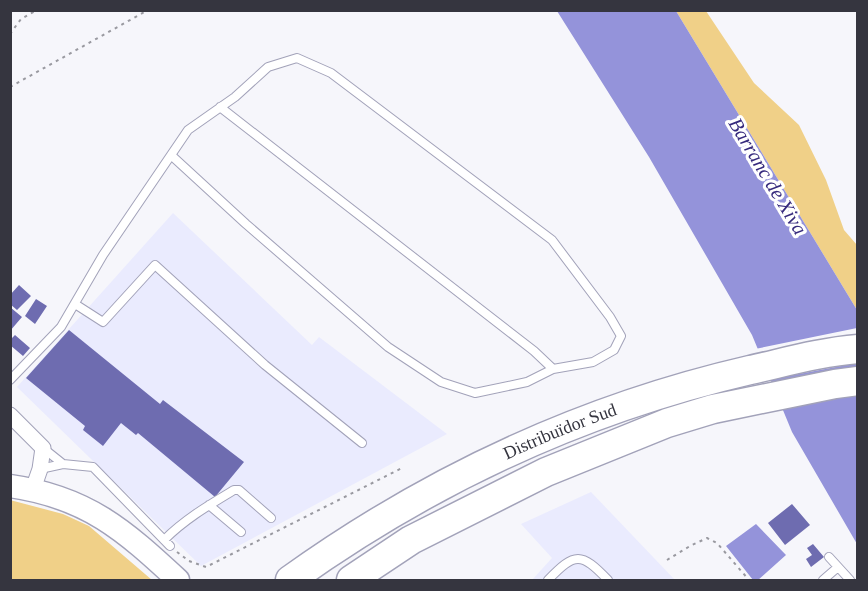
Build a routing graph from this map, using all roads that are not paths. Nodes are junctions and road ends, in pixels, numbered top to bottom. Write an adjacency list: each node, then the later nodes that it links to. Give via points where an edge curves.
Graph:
1 (220, 107): 2 (lane, via 188,130); 6 (lane); 6 (lane, via 268,67 297,58 331,73 552,240 621,336 614,351 592,362)
2 (172, 156): 3 (lane, via 103,255); 6 (lane, via 388,347 441,382 475,393 527,382)
3 (75, 304): 7 (lane, via 61,327); 10 (lane, via 103,322 155,265 265,365)
4 (858, 339): 5 (highway, Distribuïdor Sud)
5 (845, 350): 23 (highway, Distribuïdor Sud, via 695,383 607,411 524,444 398,508)
6 (553, 369)
7 (11, 375)
8 (858, 381): 24 (highway, Distribuïdor Sud, via 713,409 667,423 546,472 411,540)
9 (10, 415): 11 (street)
10 (362, 443)
11 (43, 448): 12 (lane); 13 (street)
12 (63, 464): 13 (lane); 18 (lane, via 93,467)
13 (37, 479): 14 (street); 22 (street, via 113,524)
14 (10, 486)
15 (209, 505): 16 (lane, via 239,490); 17 (lane); 18 (lane)
16 (271, 518)
17 (241, 532)
18 (164, 540): 19 (lane)
19 (171, 546)
20 (829, 557): 21 (lane)
21 (838, 567): 27 (lane); 28 (lane)
22 (178, 580)
23 (290, 580)
24 (351, 580)
25 (548, 580): 26 (lane, via 567,561 578,558 593,565)
26 (608, 580)
27 (823, 580)
28 (850, 580)

